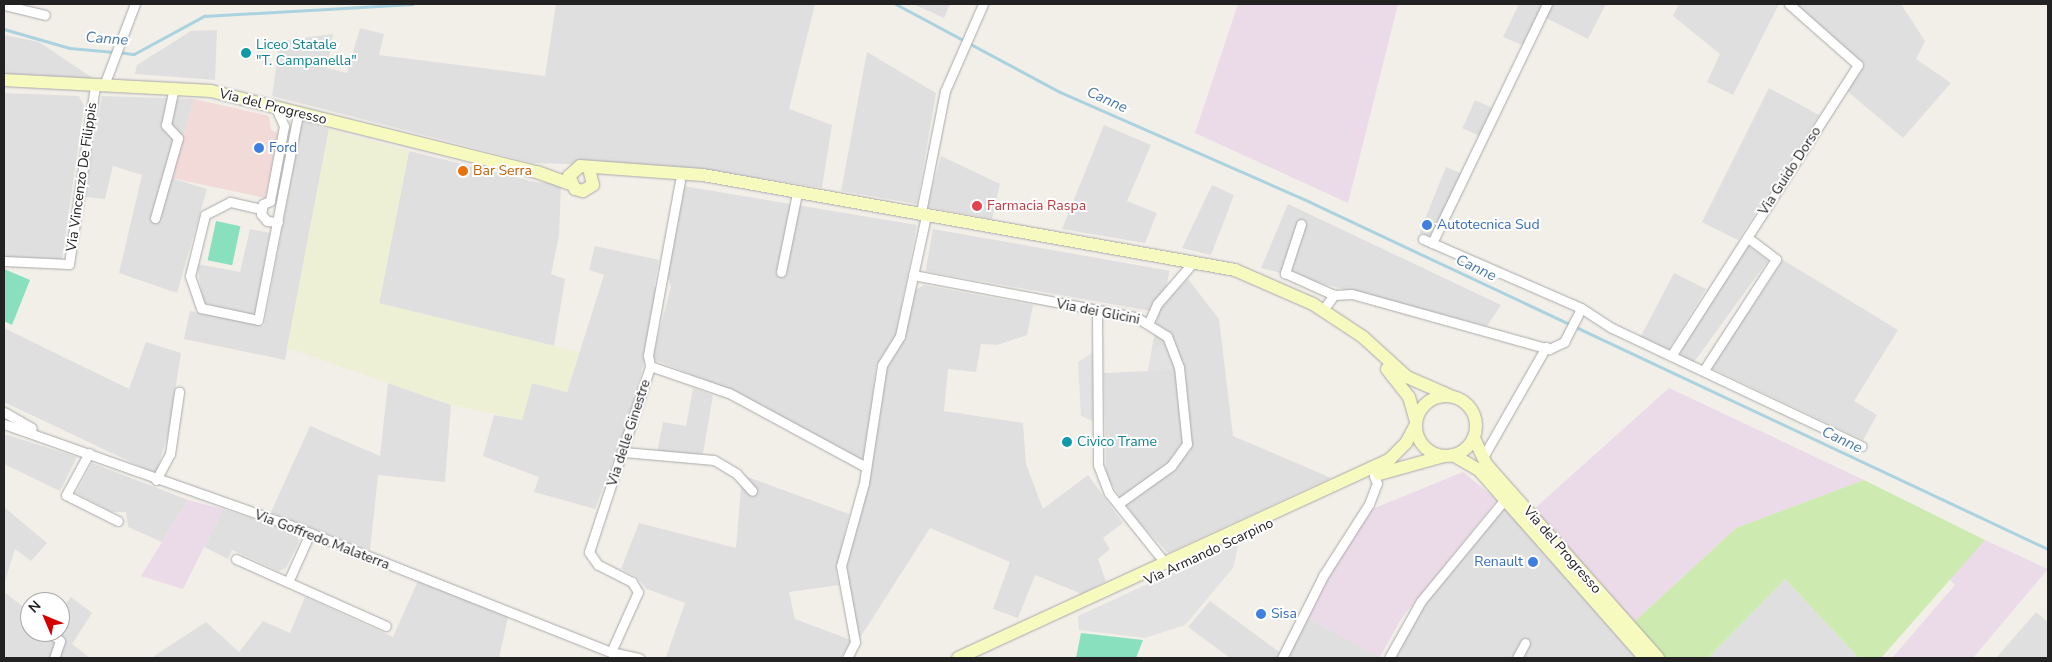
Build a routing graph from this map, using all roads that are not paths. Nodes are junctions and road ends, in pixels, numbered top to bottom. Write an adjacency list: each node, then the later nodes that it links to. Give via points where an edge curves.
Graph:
1 (136, 4): 8 (street, via 110,70)
2 (984, 4): 19 (street, via 954,66 936,131)
3 (1546, 4): 29 (street, via 1427,241)
4 (1789, 4): 23 (street, Via Guido Dorso, via 1858,65)
5 (4, 6): 6 (street)
6 (45, 15)
7 (4, 80): 8 (street, Via del Progresso)
8 (100, 85): 9 (street, Via del Progresso); 24 (street, Via Vincenzo De Filippis, via 69,264)
9 (174, 86): 10 (street, Via del Progresso); 20 (street, via 166,125 178,138)
10 (276, 108): 11 (street, Via del Progresso); 18 (street, via 284,126 270,201)
11 (298, 114): 13 (street, Via del Progresso); 21 (street)
12 (583, 168): 13 (street); 15 (street); 16 (street, via 571,172); 19 (street, via 703,175)
13 (538, 172): 16 (street)
14 (680, 181): 15 (street, via 609,177); 17 (street); 35 (street, Via delle Ginestre, via 648,355)
15 (594, 183): 16 (street, via 584,191)
16 (570, 184)
17 (796, 198): 19 (street); 26 (street)
18 (261, 209): 21 (street, via 263,218); 21 (street, via 230,202 206,215 190,276 201,308 258,320)
19 (923, 216): 25 (street); 27 (street); 30 (street, via 1208,263 1261,278)
20 (155, 218)
21 (278, 222)
22 (1302, 224): 28 (street, via 1285,273)
23 (1747, 236): 34 (street, Via Guido Dorso); 36 (street, via 1776,259)
24 (4, 261)
25 (1190, 266): 32 (street, via 1157,304); 40 (street, via 1258,285 1333,324 1400,383)
26 (781, 272)
27 (913, 275): 31 (street, Via dei Glicini); 49 (street, via 900,336 882,364)
28 (1334, 295): 30 (street); 33 (street, via 1352,294)
29 (1581, 308): 33 (street, via 1564,342); 34 (street)
30 (1323, 310): 38 (street, via 1363,337 1407,377)
31 (1096, 312): 32 (street, Via dei Glicini); 54 (street, via 1098,465)
32 (1149, 322): 54 (street, Via dei Glicini, via 1167,336 1174,349 1187,444 1171,466)
33 (1546, 347): 48 (street)
34 (1671, 356): 36 (street)
35 (650, 366): 45 (street, Via delle Ginestre); 49 (street, via 729,393)
36 (1704, 370): 44 (street)
37 (179, 392): 51 (street, via 170,454)
38 (1448, 395): 40 (street, via 1424,405); 43 (street, via 1472,409)
39 (4, 412): 42 (street)
40 (1416, 423): 47 (street, via 1420,442); 58 (street, Via Armando Scarpino, via 1406,443 1389,460)
41 (4, 424): 42 (street, Via Goffredo Malaterra)
42 (47, 437): 46 (street, Via Goffredo Malaterra)
43 (1474, 438): 47 (street); 48 (street, Via del Progresso)
44 (1862, 446)
45 (624, 452): 52 (street, via 714,460 736,474); 63 (street, Via delle Ginestre, via 589,552 598,565 632,582 638,592)
46 (89, 453): 51 (street, Via Goffredo Malaterra); 55 (street, via 66,495)
47 (1448, 456): 50 (street, Via Armando Scarpino); 53 (street, Via del Progresso, via 1479,470)
48 (1484, 457): 73 (street, Via del Progresso)
49 (866, 468): 66 (street, via 841,566 855,642)
50 (1374, 476): 68 (street, Via Armando Scarpino); 69 (street, via 1377,483 1369,504 1323,576)
51 (156, 480): 56 (street, Via Goffredo Malaterra)
52 (752, 491)
53 (1505, 499): 70 (street, via 1421,600); 72 (street, Via del Progresso)
54 (1118, 504): 58 (street)
55 (118, 521)
56 (310, 533): 59 (street); 63 (street, Via Goffredo Malaterra)
57 (236, 560): 59 (street)
58 (1165, 563): 67 (street, Via Armando Scarpino)
59 (288, 582): 60 (street)
60 (386, 626)
61 (60, 642): 64 (street)
62 (1525, 643): 71 (street)
63 (612, 652): 65 (street, Via Goffredo Malaterra)
64 (54, 658)
65 (639, 658)
66 (847, 658)
67 (958, 658)
68 (976, 658)
69 (1282, 658)
70 (1388, 658)
71 (1517, 658)
72 (1645, 658)
73 (1658, 658)

